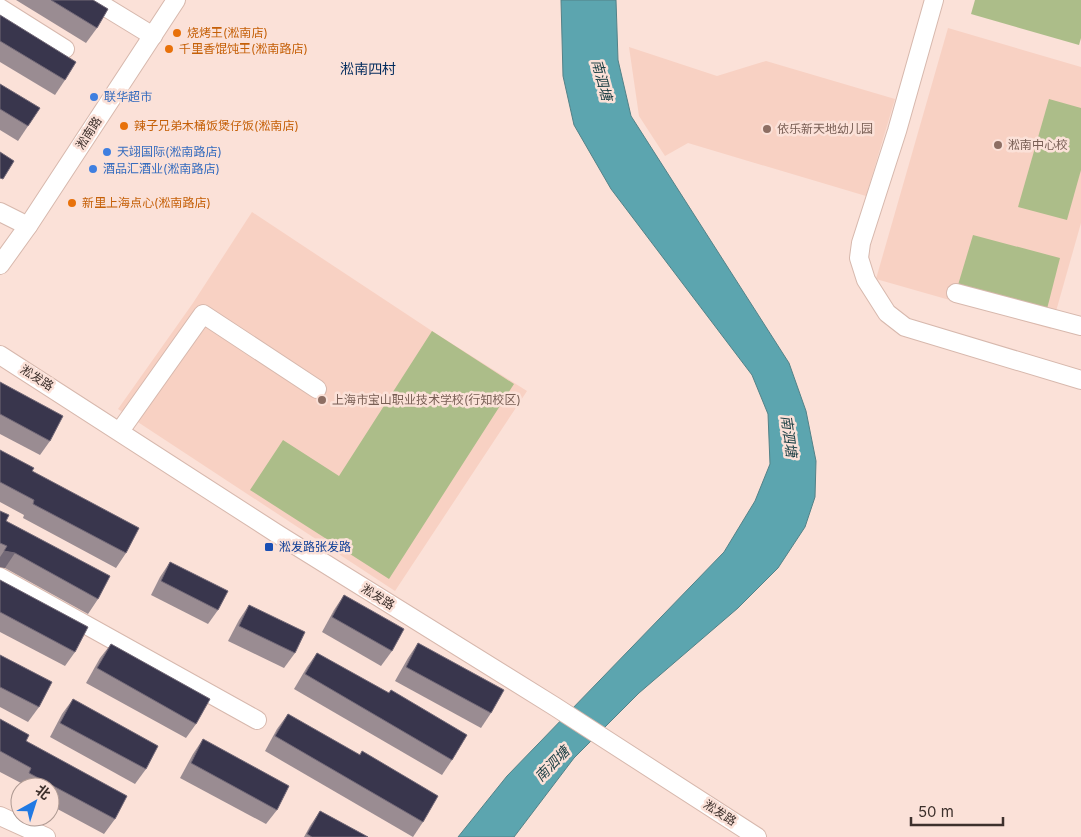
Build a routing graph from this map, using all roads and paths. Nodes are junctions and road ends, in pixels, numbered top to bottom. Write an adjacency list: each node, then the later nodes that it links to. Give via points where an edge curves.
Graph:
1 (94, 0): 5 (street)
2 (176, 0): 5 (street, 淞南路)
3 (934, 0): 13 (street, via 861,243 858,258 866,280 886,313 906,327)
4 (0, 8): 6 (street)
5 (153, 36): 8 (street, 淞南路)
6 (65, 49)
7 (0, 212): 8 (street)
8 (28, 226): 9 (street, 淞南路)
9 (0, 265)
10 (956, 293): 11 (street)
11 (1081, 326)
12 (0, 355): 15 (street, 淞发路)
13 (1081, 380)
14 (317, 389): 15 (street, via 203,314)
15 (120, 431): 20 (street, 淞发路)
16 (0, 577): 17 (street)
17 (257, 720)
18 (0, 816): 19 (street)
19 (46, 837)
20 (757, 837)

